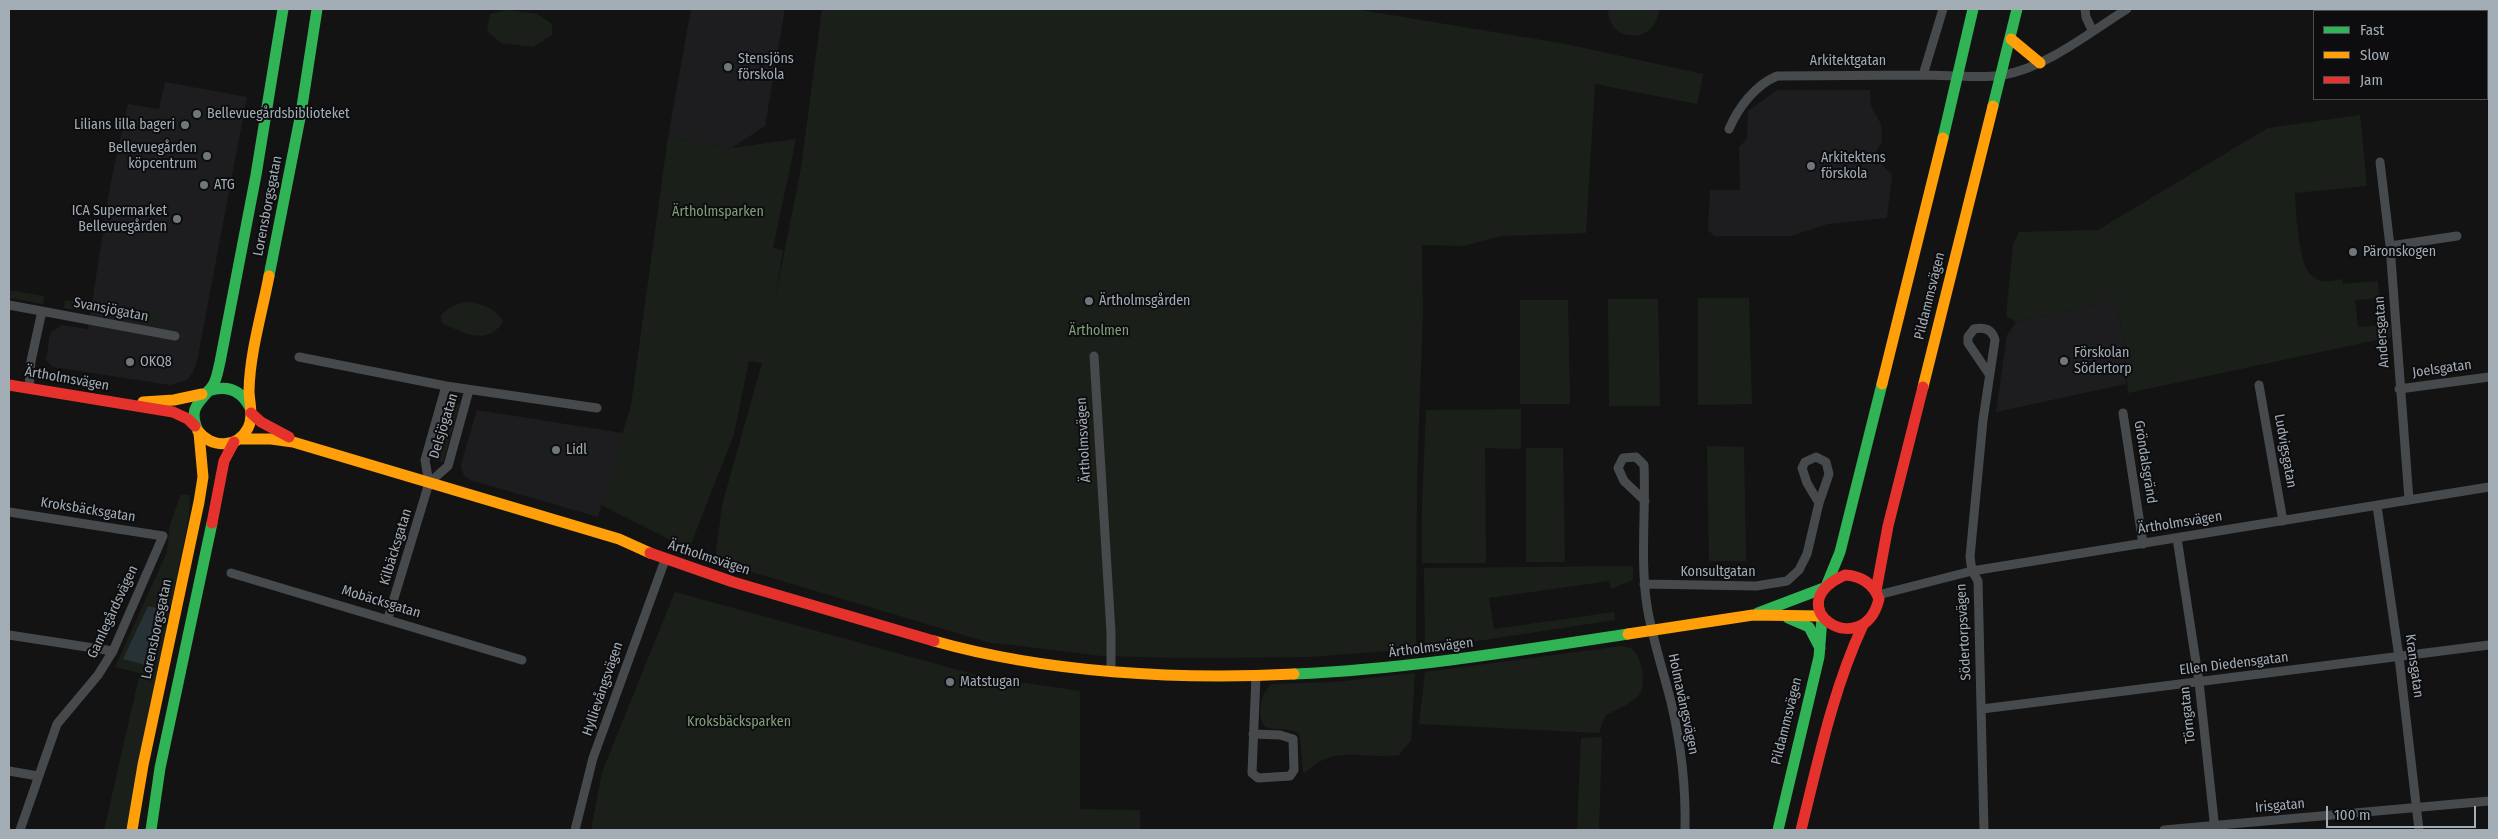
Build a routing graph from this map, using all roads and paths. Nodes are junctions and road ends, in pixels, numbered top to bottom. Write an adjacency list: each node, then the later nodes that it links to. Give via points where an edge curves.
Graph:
1 (283, 9): 31 (main road, Lorensborgsgatan, via 220,362 214,383)
2 (317, 9): 34 (main road, Lorensborgsgatan, via 298,132 249,381)
3 (1943, 9): 11 (street)
4 (1973, 9): 12 (main road, Pildammsvägen)
5 (2017, 9): 9 (main road, Pildammsvägen)
6 (2085, 9): 8 (street)
7 (2128, 9): 8 (street, Arkitektgatan)
8 (2092, 30): 10 (street, Arkitektgatan)
9 (2011, 39): 10 (main road); 13 (main road, Pildammsvägen)
10 (2040, 63): 13 (street, Arkitektgatan)
11 (1923, 75): 12 (street, Arkitektgatan); 14 (street, Arkitektgatan, via 1777,76 1770,78 1738,108)
12 (1957, 75): 13 (street, Arkitektgatan); 54 (main road, Pildammsvägen, via 1840,552)
13 (2001, 76): 55 (main road, Pildammsvägen, via 1888,526)
14 (1729, 129)
15 (2380, 162): 17 (street, Andersgatan)
16 (2457, 236): 17 (street)
17 (2390, 246): 29 (street, Andersgatan)
18 (9, 305): 19 (street, Svansjögatan)
19 (42, 311): 20 (street, Svansjögatan); 28 (street)
20 (176, 336)
21 (1094, 356): 68 (street, Ärtholmsvägen)
22 (299, 358): 27 (street, Delsjögatan)
23 (1989, 374): 23 (street, Södertorpsvägen, via 1995,340 1987,329 1974,329 1968,343); 51 (street, Södertorpsvägen, via 1972,526)
24 (2489, 377): 29 (street, Joelsgatan)
25 (9, 384): 28 (main road, Ärtholmsvägen)
26 (2259, 385): 46 (street, Ludvigsgatan)
27 (446, 386): 30 (street, Delsjögatan); 39 (street, Delsjögatan, via 426,460)
28 (29, 387): 32 (main road, Ärtholmsvägen)
29 (2399, 389): 41 (street, Andersgatan)
30 (469, 390): 33 (street, Delsjögatan); 39 (street, Delsjögatan, via 448,466)
31 (205, 393): 32 (main road, Ärtholmsvägen, via 174,400); 34 (main road, via 216,388 233,389 241,394); 36 (main road, Lorensborgsgatan, via 194,409)
32 (121, 403): 36 (main road, Ärtholmsvägen, via 172,412 188,419)
33 (597, 408)
34 (251, 411): 37 (main road, Lorensborgsgatan, via 248,428); 38 (main road, Ärtholmsvägen, via 268,427)
35 (2123, 413): 49 (street, Gröndalsgränd)
36 (197, 429): 37 (main road, via 211,442); 79 (main road, Lorensborgsgatan, via 203,477 201,492)
37 (237, 441): 38 (main road, Ärtholmsvägen, via 271,439); 80 (main road, Lorensborgsgatan, via 221,471 160,768)
38 (305, 446): 39 (main road, Ärtholmsvägen)
39 (429, 483): 50 (main road, Ärtholmsvägen, via 619,539); 59 (street, Kilbäcksgatan)
40 (2489, 487): 41 (street, Ärtholmsvägen)
41 (2409, 500): 44 (street, Ärtholmsvägen)
42 (1644, 501): 42 (street, via 1644,465 1641,460 1630,456 1623,458 1618,468 1620,475); 53 (street)
43 (1819, 503): 43 (street, Konsultgatan, via 1829,474 1826,462 1816,457 1805,462 1802,468 1803,476); 53 (street, Konsultgatan, via 1807,554 1799,570 1779,584)
44 (2377, 506): 46 (street, Ärtholmsvägen); 66 (street, Kransgatan)
45 (9, 512): 47 (street, Kroksbäcksgatan)
46 (2283, 521): 48 (street, Ärtholmsvägen)
47 (163, 536): 65 (street, Gamlegårdsvägen)
48 (2177, 538): 49 (street, Ärtholmsvägen); 70 (street, Törngatan)
49 (2144, 544): 51 (street, Ärtholmsvägen)
50 (665, 560): 68 (main road, Ärtholmsvägen, via 830,612 977,653); 81 (street, Hyllievångsvägen, via 594,758)
51 (1972, 571): 55 (street, Ärtholmsvägen); 71 (street, Södertorpsvägen, via 1978,581)
52 (231, 573): 59 (street, Mobäcksgatan)
53 (1644, 584): 61 (street, Holmavångsvägen)
54 (1825, 586): 55 (main road, Ärtholmsvägen, via 1851,575 1866,582); 56 (main road, Ärtholmsvägen); 58 (main road, via 1818,601)
55 (1877, 593): 60 (main road, via 1877,609)
56 (1752, 615): 57 (main road, Ärtholmsvägen); 61 (main road, Ärtholmsvägen)
57 (1783, 616): 58 (main road, Ärtholmsvägen); 64 (main road, via 1810,627)
58 (1821, 617): 60 (main road, Ärtholmsvägen, via 1845,629); 64 (main road, Pildammsvägen)
59 (388, 618): 67 (street, Mobäcksgatan)
60 (1863, 625): 84 (main road, via 1851,651)
61 (1653, 630): 69 (main road, Ärtholmsvägen, via 1395,668); 82 (street, Holmavångsvägen, via 1680,746 1686,792)
62 (9, 635): 65 (street)
63 (2489, 645): 66 (street, Ellen Diedensgatan)
64 (1820, 650): 83 (main road, Pildammsvägen)
65 (113, 652): 74 (street, Gamlegårdsvägen, via 57,724)
66 (2399, 657): 70 (street, Ellen Diedensgatan); 76 (street, Kransgatan)
67 (522, 660)
68 (1111, 672): 69 (main road, Ärtholmsvägen)
69 (1256, 676): 72 (street)
70 (2199, 682): 71 (street, Ellen Diedensgatan); 77 (street, Törngatan)
71 (1982, 709): 85 (street, Södertorpsvägen)
72 (1253, 734): 72 (street, via 1254,776 1290,776 1294,770 1293,739)
73 (9, 771): 74 (street)
74 (38, 776): 78 (street, Gamlegårdsvägen)
75 (2489, 801): 76 (street, Irisgatan)
76 (2418, 808): 77 (street, Irisgatan); 87 (street, Kransgatan)
77 (2215, 828): 86 (street, Irisgatan)
78 (20, 830)
79 (132, 830)
80 (151, 830)
81 (575, 830)
82 (1684, 830)
83 (1778, 830)
84 (1801, 830)
85 (1984, 830)
86 (2164, 830)
87 (2419, 830)

